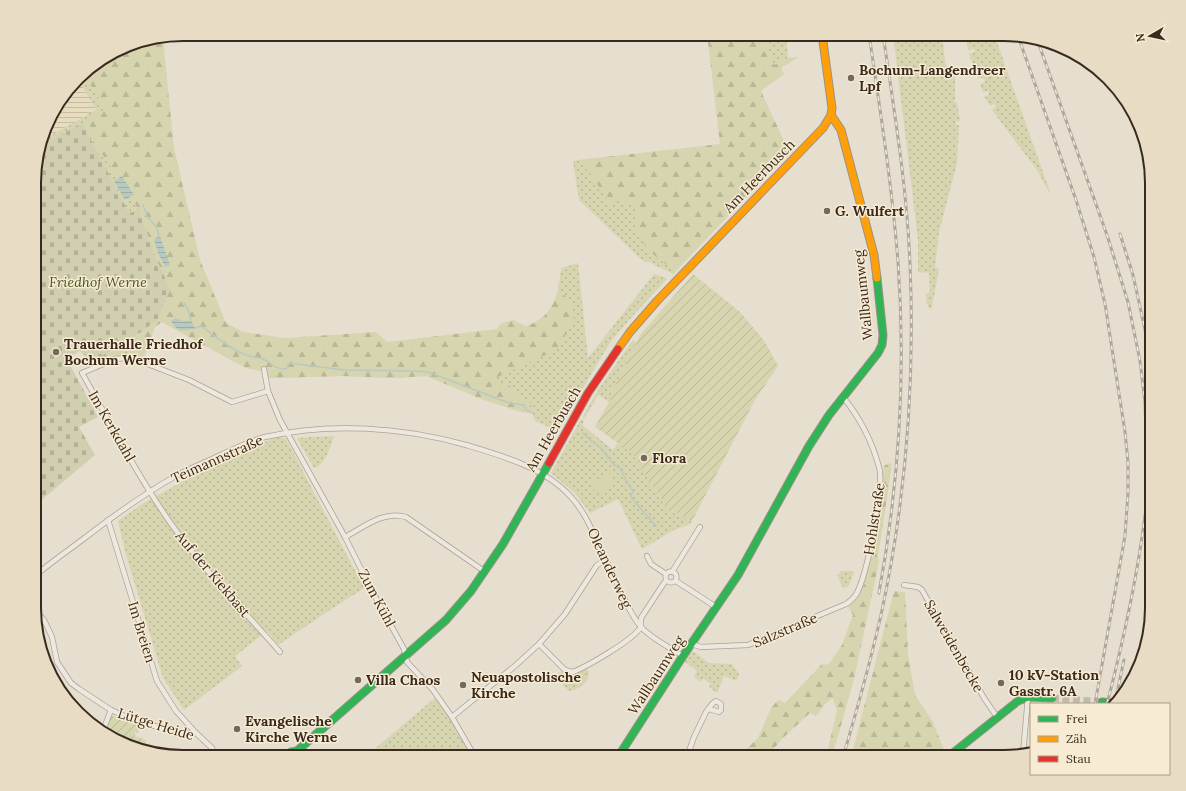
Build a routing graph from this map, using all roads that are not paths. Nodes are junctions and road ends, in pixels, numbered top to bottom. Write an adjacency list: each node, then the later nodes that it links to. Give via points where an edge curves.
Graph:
1 (823, 41): 2 (street, Wallbaumweg)
2 (831, 115): 5 (street, Wallbaumweg, via 841,130 874,255 883,335 878,353); 7 (street, Am Heerbusch, via 823,128 630,332 588,393)
3 (264, 369): 4 (street, Zum Kühl)
4 (268, 391): 6 (street, Zum Kühl); 8 (street, Im Kerkdahl, via 232,402 189,380 127,358 115,359 82,373)
5 (843, 397): 21 (street, Hohlstraße, via 862,424 881,476 869,552 859,589); 22 (street, Wallbaumweg, via 809,446 748,558)
6 (287, 433): 7 (street, Teimannstraße, via 336,428 413,434 483,450); 8 (street, Teimannstraße, via 263,438 222,454); 11 (street, Zum Kühl)
7 (542, 474): 13 (street, Oleanderweg, via 572,497 587,518); 15 (street, Am Heerbusch, via 503,544)
8 (150, 491): 9 (street, Teimannstraße); 27 (street, Auf der Kiekbast, via 182,539)
9 (108, 520): 14 (street, Teimannstraße); 39 (street, Im Breien, via 157,681 176,711)
10 (700, 527): 16 (street)
11 (345, 537): 15 (street, via 380,518 392,514 399,515 406,517); 28 (street, Zum Kühl)
12 (647, 556): 17 (street, via 651,564)
13 (606, 560): 24 (street, Oleanderweg, via 632,615); 25 (street, via 597,565 565,614)
14 (41, 571)
15 (484, 571): 28 (street, Am Heerbusch, via 446,620)
16 (672, 572): 17 (street); 19 (street, via 676,575)
17 (666, 574): 18 (street)
18 (666, 581): 19 (street); 24 (street, via 641,618)
19 (676, 581): 22 (street)
20 (904, 585): 37 (street, Salweidenbecke, via 922,590)
21 (852, 600): 26 (street, Salzstraße, via 748,645 701,647)
22 (716, 607): 26 (street, Wallbaumweg)
23 (41, 617): 35 (street, Lütge Heide, via 52,637 56,662 71,683)
24 (641, 627): 25 (street, via 622,644 572,672 565,670); 29 (street, Oleanderweg)
25 (539, 644): 36 (street)
26 (691, 644): 29 (street, Wallbaumweg)
27 (280, 652)
28 (406, 656): 36 (street, Zum Kühl, via 407,662 433,690); 42 (street, Am Heerbusch)
29 (683, 656): 44 (street, Wallbaumweg)
30 (1028, 696): 31 (street); 37 (street); 40 (street)
31 (1052, 698)
32 (1102, 702): 33 (street)
33 (1109, 703)
34 (709, 709): 45 (street)
35 (110, 710): 38 (street, Lütge Heide); 39 (street, Lütge Heide, via 136,721 184,734)
36 (452, 717): 43 (street, Zum Kühl)
37 (997, 717): 46 (street)
38 (104, 726)
39 (196, 733): 41 (street, Lütge Heide)
40 (1023, 749)
41 (213, 750)
42 (300, 750)
43 (471, 750)
44 (623, 750)
45 (689, 750)
46 (957, 750)

